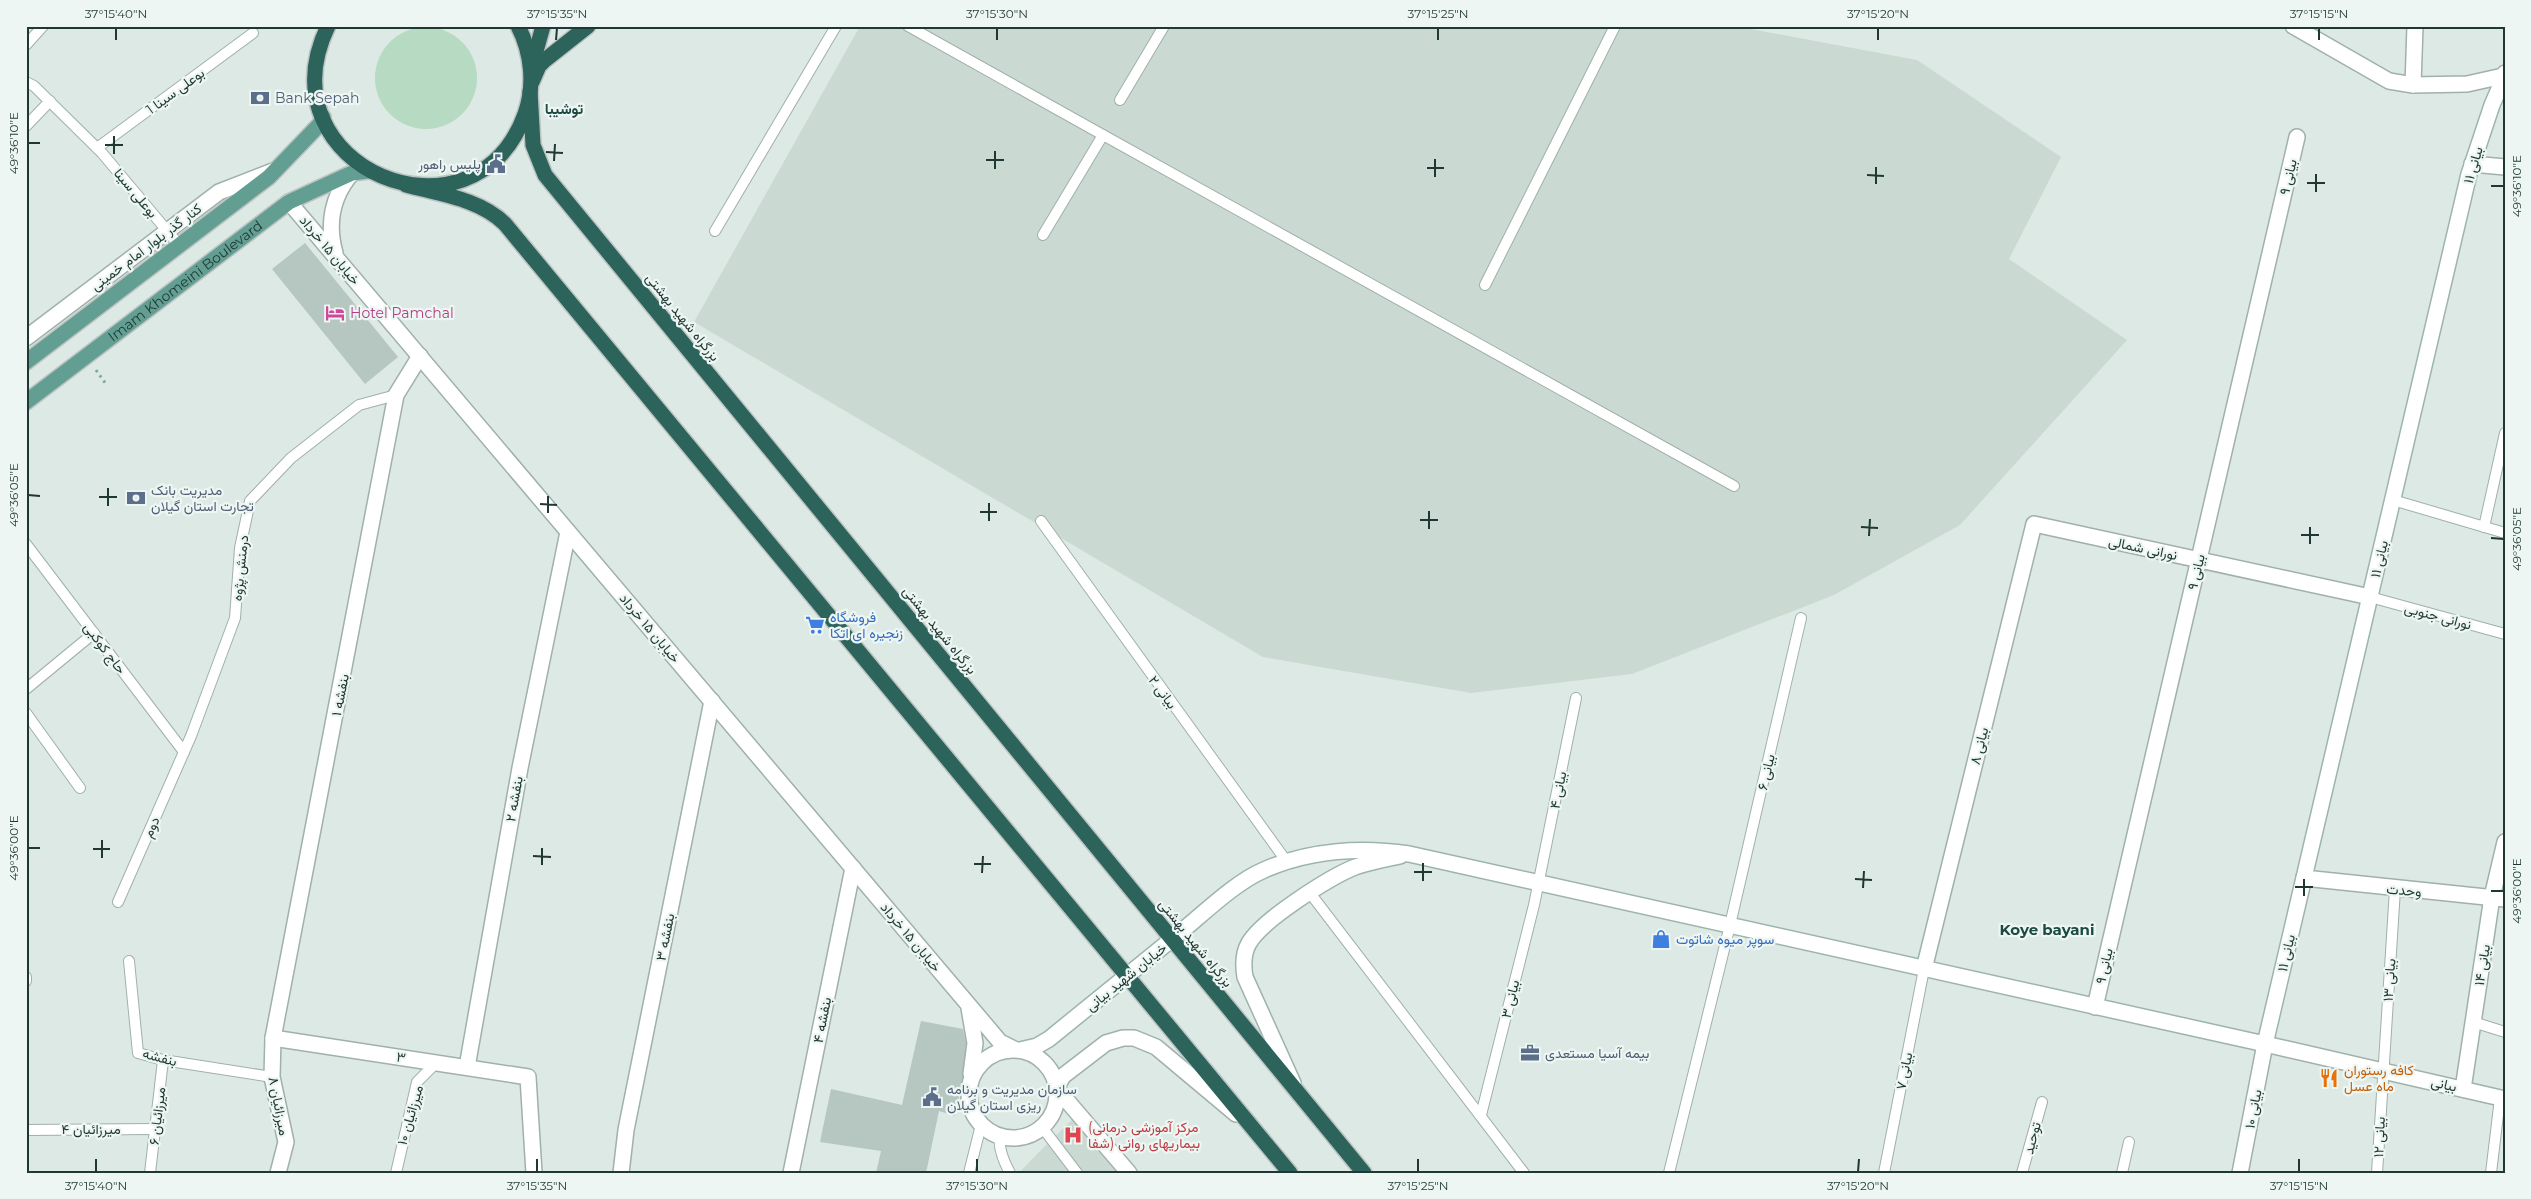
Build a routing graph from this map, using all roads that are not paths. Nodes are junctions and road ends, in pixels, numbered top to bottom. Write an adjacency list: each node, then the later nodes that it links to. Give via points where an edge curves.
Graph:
1 (43, 26): 14 (lane)
2 (315, 26): 15 (highway)
3 (328, 26): 15 (highway)
4 (518, 26): 18 (highway, via 526,46)
5 (543, 26): 18 (highway, via 536,44)
6 (588, 26): 18 (highway, via 542,63)
7 (836, 26): 35 (lane)
8 (908, 26): 24 (lane)
9 (1164, 26): 20 (lane)
10 (1615, 26): 39 (lane)
11 (2293, 26): 19 (street, via 2389,81)
12 (2415, 26): 19 (street)
13 (253, 33): 26 (lane, بوعلی سینا 1)
14 (26, 45)
15 (318, 54): 22 (highway, via 316,87)
16 (2504, 75): 19 (street, via 2467,84); 27 (street, بیانی ۱۱)
17 (26, 82): 21 (lane, بوعلی سینا)
18 (531, 84): 32 (highway, via 526,111 518,130 488,164 466,177 447,183); 76 (highway, بزرگراه شهید بهشتی, via 533,145 545,174)
19 (2413, 86)
20 (1120, 100)
21 (50, 101): 23 (lane); 26 (lane, بوعلی سینا)
22 (321, 120): 29 (main road); 30 (highway, via 341,148)
23 (26, 126)
24 (1103, 135): 36 (lane); 46 (lane)
25 (2297, 137): 54 (street, بیانی ۹)
26 (98, 148): 34 (lane, بوعلی سینا)
27 (2472, 164): 28 (street); 47 (street, بیانی ۱۱)
28 (2505, 167)
29 (274, 171): 34 (street, کنار گذر بلوار امام خمینی, via 219,192); 37 (main road)
30 (368, 171): 31 (main road, Imam Khomeini Boulevard); 32 (highway)
31 (352, 173): 33 (main road, Imam Khomeini Boulevard); 38 (street, via 337,197 332,214 330,237)
32 (406, 184): 79 (highway, via 482,208 505,224)
33 (289, 202): 38 (street, خیابان ۱۵ خرداد); 44 (main road, Imam Khomeini Boulevard)
34 (167, 231): 37 (lane, بوعلی سینا); 40 (street, کنار گذر بلوار امام خمینی)
35 (715, 231)
36 (1044, 235)
37 (179, 245): 42 (main road)
38 (336, 257): 41 (street, خیابان ۱۵ خرداد)
39 (1485, 285)
40 (26, 338)
41 (420, 356): 43 (street, بنفشه ۱); 51 (street, خیابان ۱۵ خرداد)
42 (26, 362)
43 (396, 395): 63 (lane, درمنش پژوه, via 359,405 291,458 250,501 240,548 235,618); 84 (street, بنفشه ۱)
44 (26, 402)
45 (2505, 433): 50 (lane)
46 (1734, 486)
47 (2393, 500): 50 (lane); 55 (street, بیانی ۱۱)
48 (1041, 522): 67 (lane, بیانی ۲)
49 (2034, 524): 54 (street, نورانی شمالی); 78 (street, بیانی ۸)
50 (2484, 527): 52 (lane)
51 (568, 532): 61 (street, خیابان ۱۵ خرداد); 89 (street, بنفشه ۲, via 520,768)
52 (2505, 533)
53 (26, 544): 57 (lane, حاج کوکبی)
54 (2199, 560): 55 (street, نورانی شمالی); 81 (street, بیانی ۹)
55 (2370, 597): 58 (lane, نورانی جنوبی); 69 (street, بیانی ۱۱)
56 (1801, 618): 75 (lane, بیانی ۶)
57 (94, 634): 59 (lane); 63 (lane, حاج کوکبی)
58 (2505, 634)
59 (26, 689)
60 (1576, 698): 70 (lane, بیانی ۴)
61 (712, 701): 68 (street, خیابان ۱۵ خرداد); 110 (street, بنفشه ۳, via 626,1130)
62 (26, 713): 64 (lane)
63 (184, 752): 74 (lane, دوم)
64 (80, 788)
65 (2505, 842): 73 (street, بیانی ۱۴)
66 (1409, 854): 67 (street, خیابان شهید بیانی, via 1349,850); 70 (street, خیابان شهید بیانی); 72 (street, via 1356,867)
67 (1287, 862): 76 (street, خیابان شهید بیانی, via 1247,880)
68 (853, 868): 80 (street, خیابان ۱۵ خرداد); 111 (street, بنفشه ۴)
69 (2304, 878): 71 (street, وحدت); 85 (street, بیانی ۱۱)
70 (1539, 883): 75 (street, خیابان شهید بیانی); 98 (lane, بیانی ۳)
71 (2395, 889): 73 (street, وحدت); 90 (lane, بیانی ۱۳)
72 (1310, 893): 95 (street, via 1256,933 1244,959 1247,982); 98 (lane)
73 (2498, 898): 82 (street, بیانی ۱۴)
74 (118, 902)
75 (1730, 926): 78 (street, خیابان شهید بیانی); 119 (lane, بیانی ۶)
76 (1172, 939): 79 (street, خیابان شهید بیانی); 95 (highway, بزرگراه شهید بهشتی)
77 (129, 961): 87 (lane, بنفشه, via 138,1053)
78 (1924, 969): 81 (street, بیانی); 120 (lane, بیانی ۷)
79 (1127, 976): 86 (street, خیابان شهید بیانی, via 1042,1044); 101 (highway)
80 (967, 1002): 86 (street, خیابان ۱۵ خرداد, via 1000,1042); 92 (street, via 974,1024 975,1043)
81 (2095, 1007): 85 (street, بیانی)
82 (2473, 1022): 83 (lane); 94 (street, بیانی ۱۴)
83 (2505, 1032)
84 (273, 1038): 88 (street, ۳); 91 (street, میرزائیان ۸)
85 (2265, 1044): 90 (street, بیانی); 123 (street, بیانی ۱۰)
86 (1017, 1049): 92 (street, via 997,1052 987,1058 976,1070); 93 (street, via 1046,1063)
87 (163, 1060): 91 (lane, بنفشه); 102 (lane, میرزائیان ۶)
88 (436, 1063): 89 (street, ۳); 108 (lane, میرزائیان ۱۰, via 417,1082)
89 (467, 1068): 109 (street, ۳, via 528,1077)
90 (2383, 1071): 94 (street, بیانی); 124 (lane, بیانی ۱۲)
91 (272, 1077): 107 (street, میرزائیان ۸, via 286,1142)
92 (970, 1085): 99 (street, via 971,1106)
93 (1057, 1088): 100 (street, via 1054,1112); 101 (street, via 1063,1076 1106,1043 1134,1038 1156,1047); 115 (street)
94 (2463, 1089): 96 (street, بیانی)
95 (1297, 1091): 117 (highway, بزرگراه شهید بهشتی)
96 (2502, 1098): 125 (lane)
97 (2042, 1102): 121 (lane, توحید)
98 (1481, 1115): 118 (lane)
99 (981, 1125): 104 (street); 112 (lane)
100 (1042, 1128): 104 (street, via 1022,1137); 114 (lane)
101 (1253, 1128): 116 (highway)
102 (155, 1129): 103 (lane, میرزائیان ۴); 106 (lane, میرزائیان ۶)
103 (26, 1130)
104 (1000, 1136): 113 (lane, via 1003,1159)
105 (2129, 1142): 122 (lane)
106 (150, 1173)
107 (278, 1173)
108 (396, 1173)
109 (534, 1173)
110 (622, 1173)
111 (791, 1173)
112 (969, 1173)
113 (1010, 1173)
114 (1077, 1173)
115 (1129, 1173)
116 (1290, 1173)
117 (1364, 1173)
118 (1524, 1173)
119 (1669, 1173)
120 (1884, 1173)
121 (2022, 1173)
122 (2122, 1173)
123 (2240, 1173)
124 (2378, 1173)
125 (2491, 1173)

